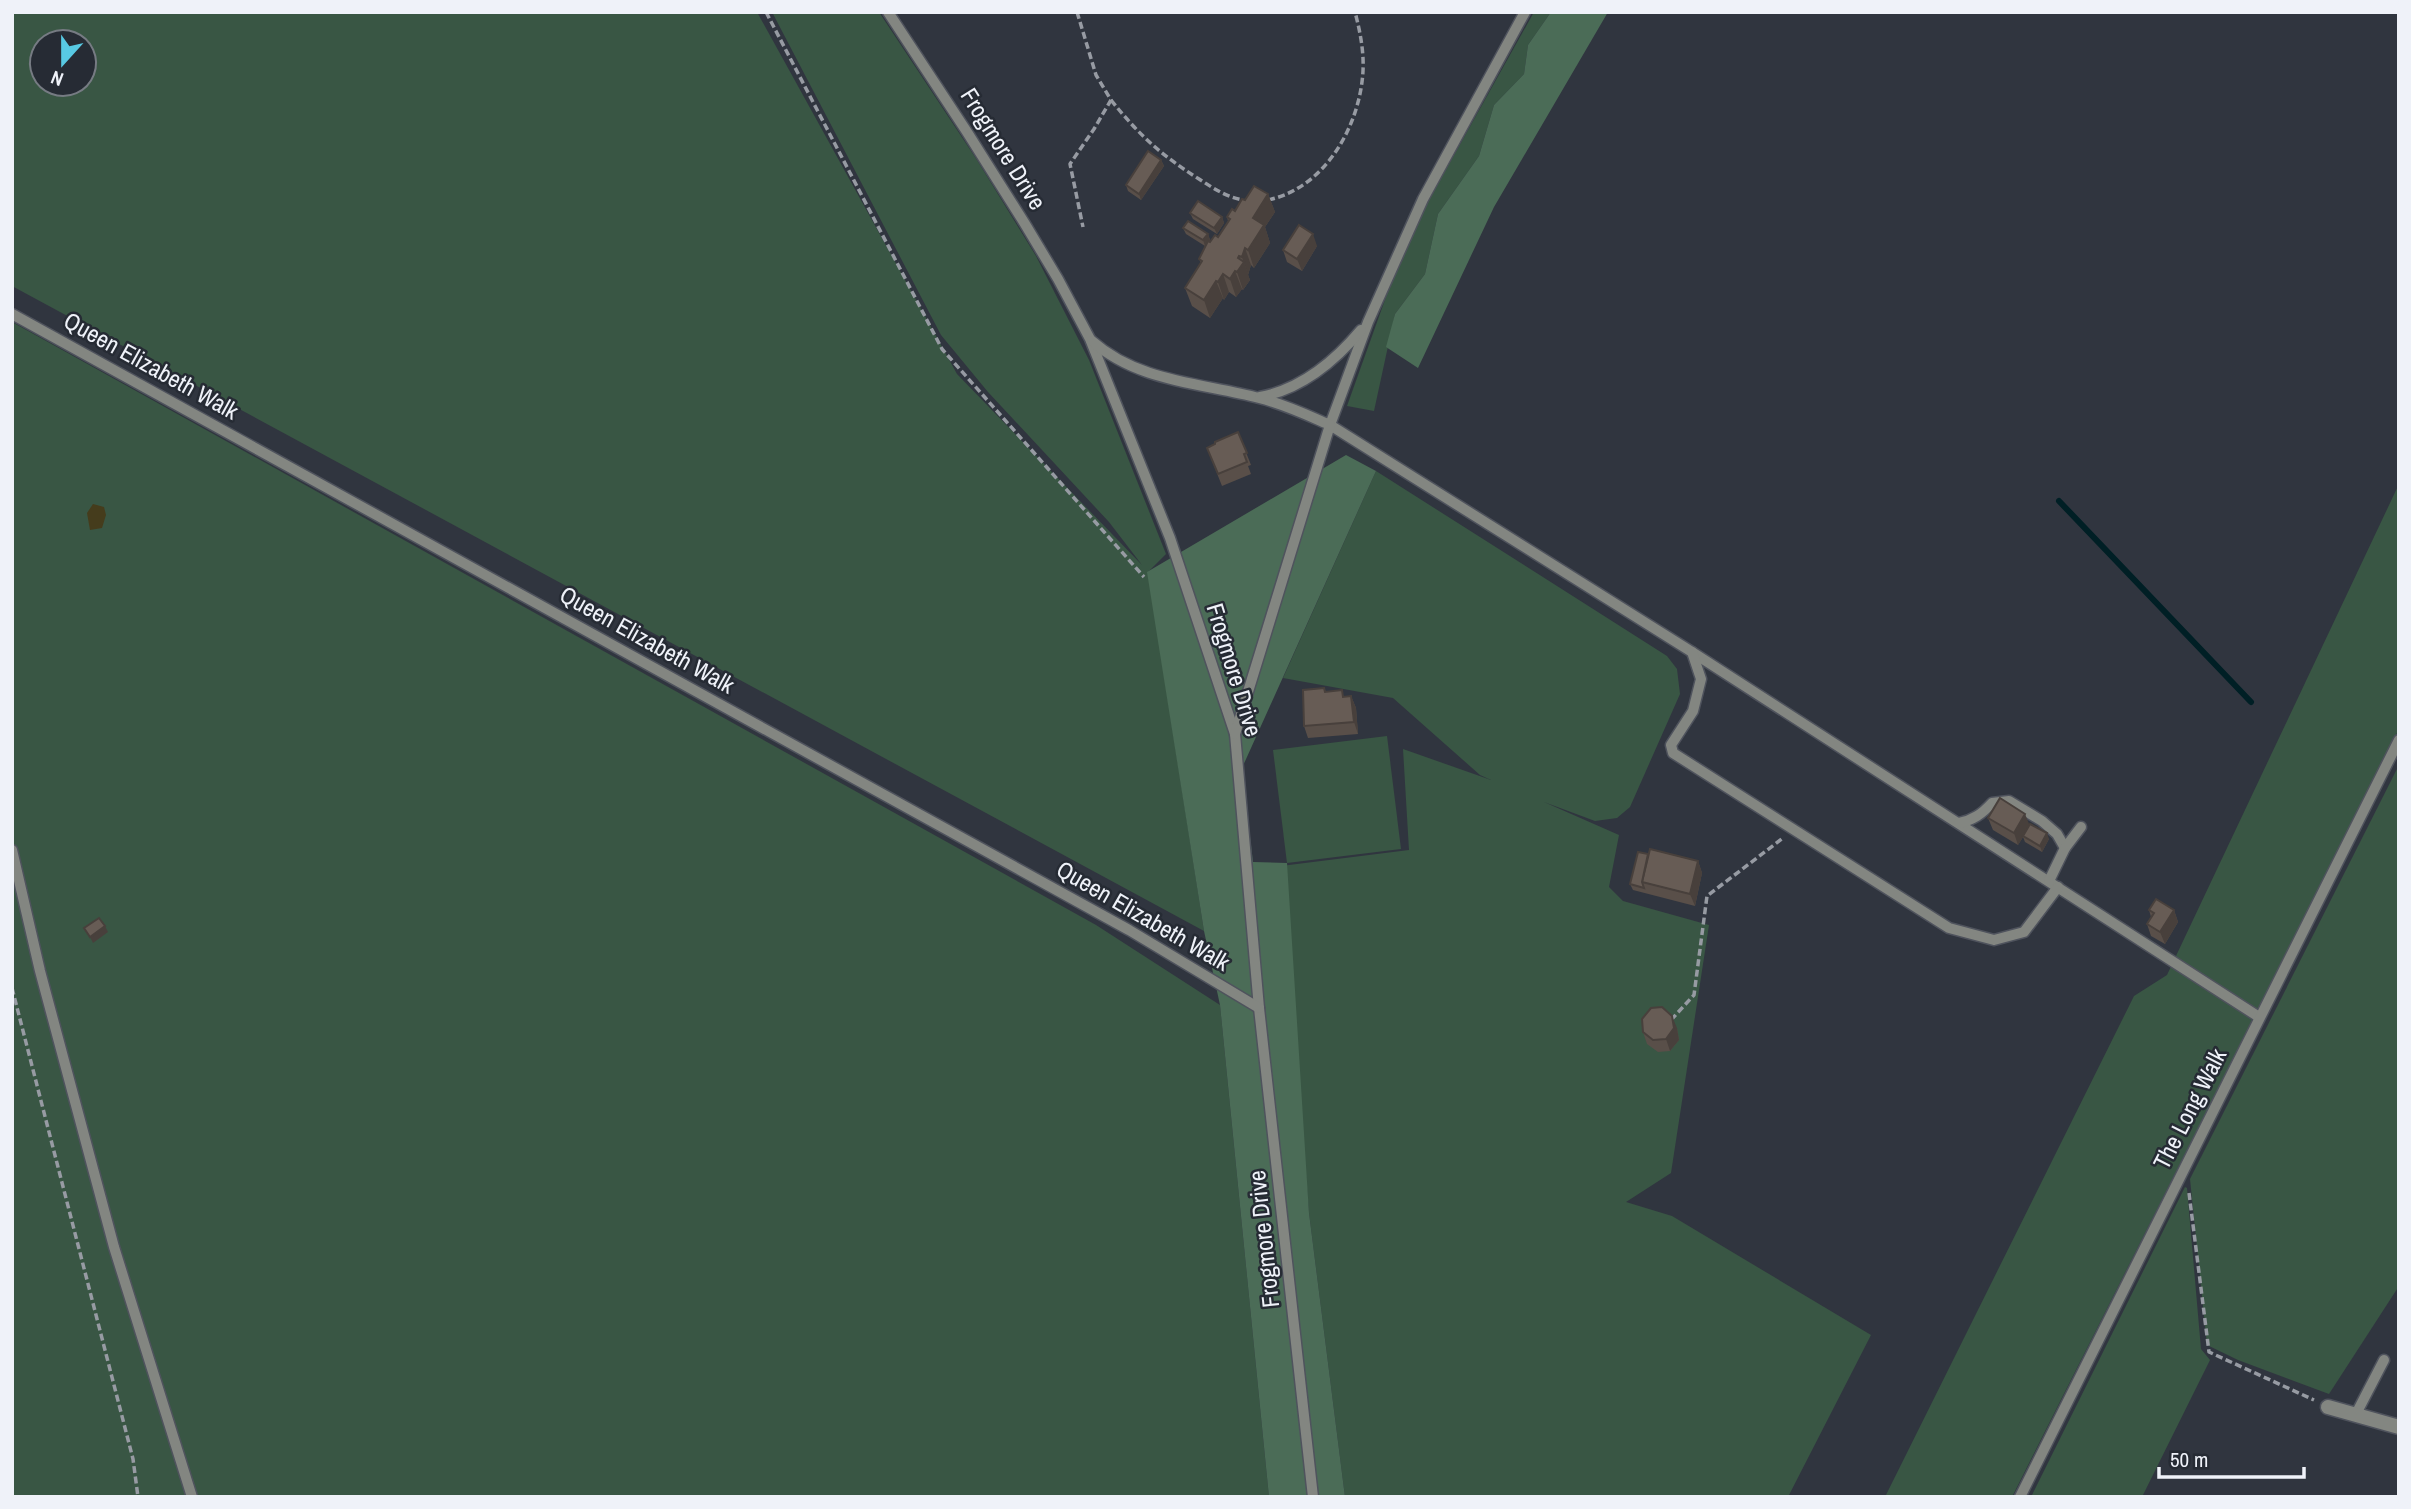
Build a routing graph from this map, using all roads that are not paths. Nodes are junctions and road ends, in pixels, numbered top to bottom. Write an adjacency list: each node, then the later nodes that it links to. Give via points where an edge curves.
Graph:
1 (888, 12): 5 (lane, Frogmore Drive, via 1025,224)
2 (1525, 12): 4 (lane, via 1423,199)
3 (12, 314): 16 (lane, Queen Elizabeth Walk, via 1129,930)
4 (1368, 323): 6 (lane, via 1343,352 1312,375 1276,394); 7 (lane)
5 (1090, 339): 6 (lane, via 1107,355 1169,379); 9 (lane, Frogmore Drive, via 1170,538)
6 (1258, 397): 7 (lane)
7 (1330, 425): 8 (lane); 9 (lane)
8 (1692, 652): 11 (lane); 15 (lane, via 1701,679 1693,711 1671,749 1794,830 1949,928 1994,940 2024,932)
9 (1236, 734): 16 (lane, Frogmore Drive)
10 (2399, 740): 17 (lane, The Long Walk)
11 (1959, 823): 13 (lane, via 1983,813 1992,803 2009,801 2057,834); 15 (lane)
12 (2081, 827): 13 (lane)
13 (2066, 848): 15 (lane)
14 (12, 850): 22 (lane, via 114,1247)
15 (2054, 884): 17 (lane)
16 (1259, 1007): 23 (lane, Frogmore Drive)
17 (2259, 1017): 24 (lane, The Long Walk)
18 (2384, 1360): 20 (lane)
19 (2328, 1406): 20 (street)
20 (2356, 1414): 21 (street)
21 (2399, 1427)
22 (192, 1497)
23 (1313, 1497)
24 (2020, 1497)

